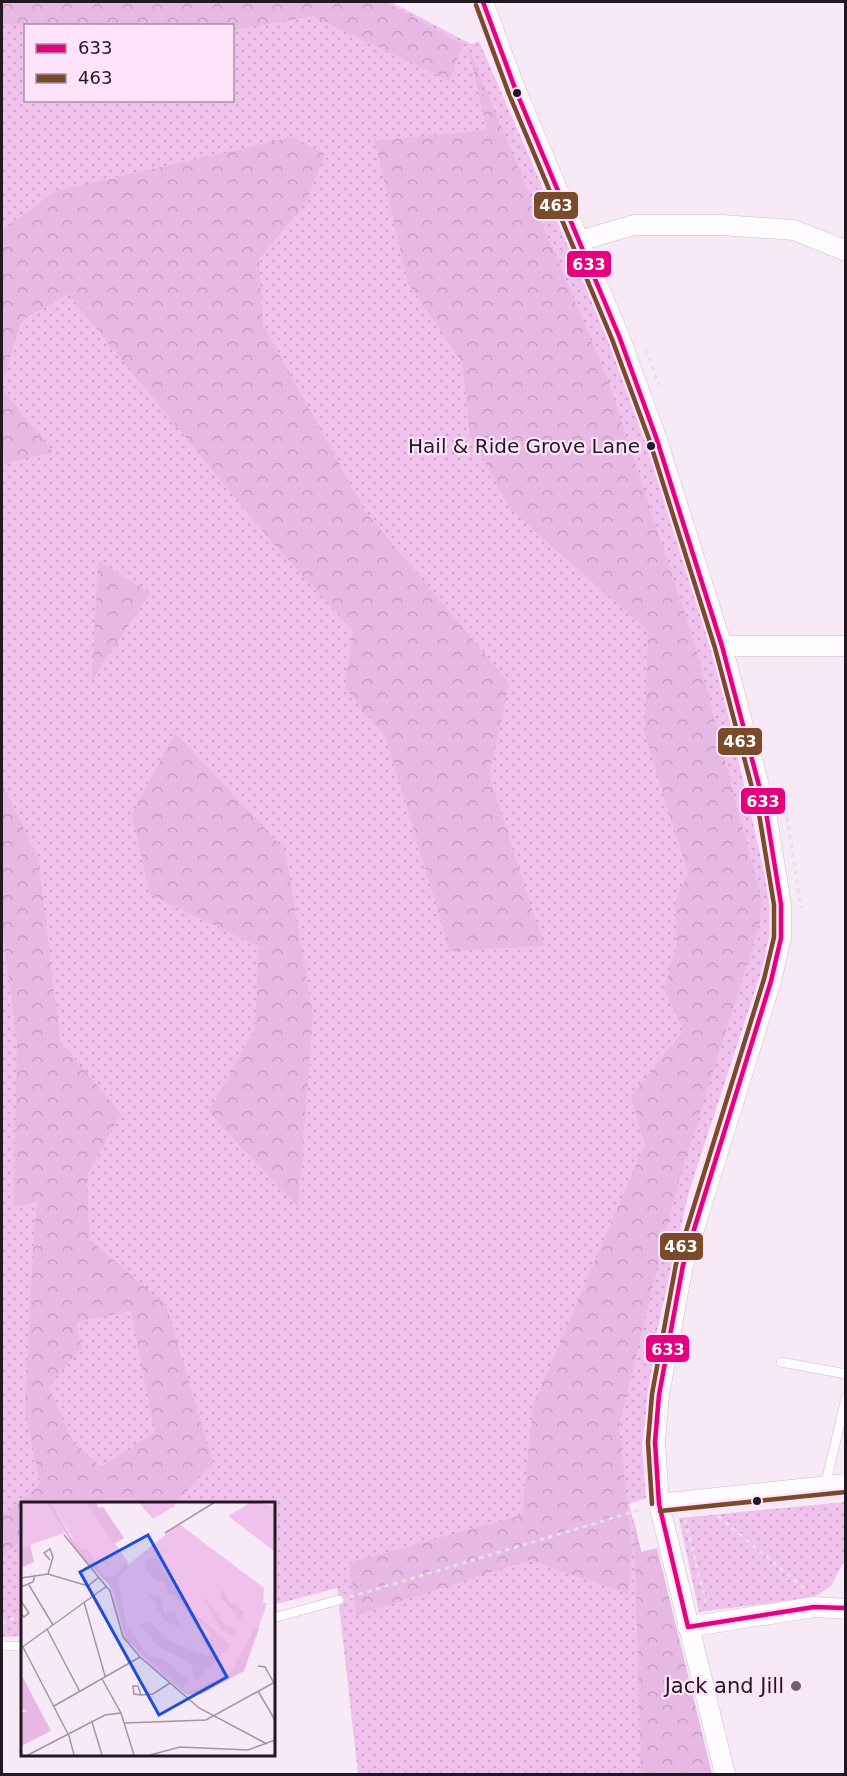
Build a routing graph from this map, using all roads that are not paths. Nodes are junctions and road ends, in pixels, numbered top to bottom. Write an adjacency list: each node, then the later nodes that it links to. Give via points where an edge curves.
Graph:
1 (483, 2): 2 (street)
2 (579, 241): 3 (street, via 634,225 721,225 794,230); 4 (street, via 656,437)
3 (846, 250)
4 (722, 646): 5 (street); 11 (street, via 766,812 781,904 781,938 683,1265 659,1395 655,1443)
5 (846, 646)
6 (780, 1362): 7 (lane)
7 (846, 1374)
8 (846, 1398): 10 (lane)
9 (846, 1484): 10 (street)
10 (825, 1486): 11 (street)
11 (659, 1504): 15 (street)
12 (339, 1600): 14 (lane)
13 (845, 1608): 15 (street, via 814,1607)
14 (274, 1618)
15 (688, 1627): 18 (street)
16 (21, 1646): 17 (lane)
17 (2, 1647)
18 (725, 1774)

